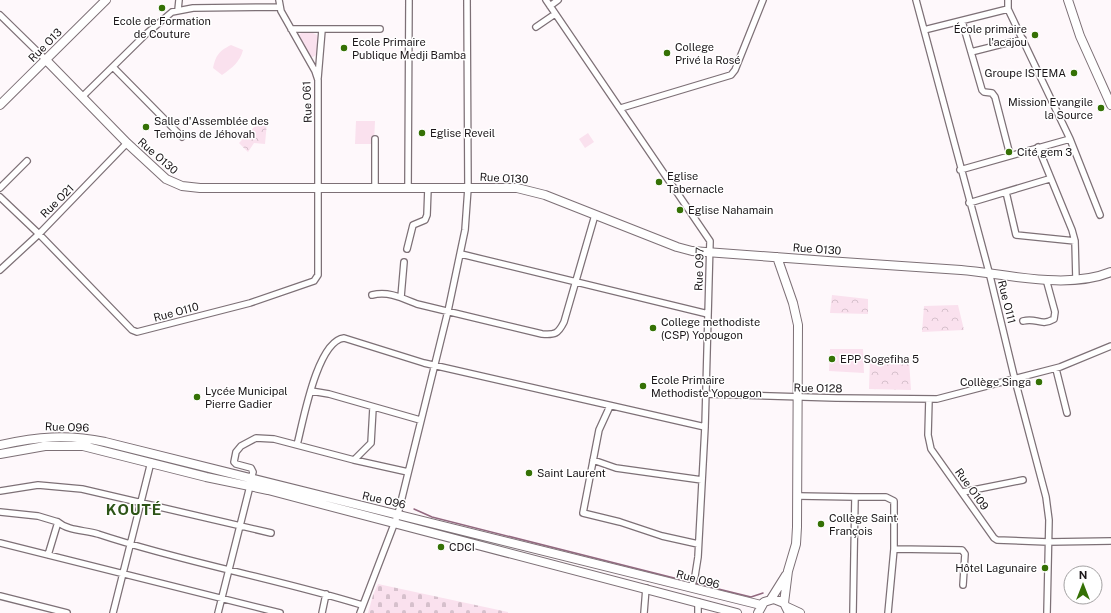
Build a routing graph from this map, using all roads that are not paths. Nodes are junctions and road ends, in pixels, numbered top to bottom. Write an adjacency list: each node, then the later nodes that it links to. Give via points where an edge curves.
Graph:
1 (106, 0): 26 (main road, Rue O13)
2 (179, 0): 15 (street)
3 (279, 0): 13 (street, Rue O61)
4 (409, 0): 45 (street)
5 (466, 0): 47 (street)
6 (546, 0): 12 (street, Rue O97)
7 (558, 0): 12 (street)
8 (763, 0): 32 (street, via 731,75)
9 (916, 0): 23 (street, Rue O111)
10 (1008, 0): 14 (street)
11 (1068, 0): 31 (main road, via 1080,36)
12 (550, 6): 16 (street, Rue O97)
13 (280, 7): 15 (street); 20 (street, Rue O61)
14 (1008, 9): 18 (street); 24 (street)
15 (178, 10): 27 (street, via 167,15)
16 (555, 14): 19 (street); 32 (street, Rue O97)
17 (0, 15): 26 (street, Rue O130)
18 (962, 21): 23 (street); 25 (street)
19 (536, 27)
20 (291, 29): 22 (street); 28 (street, Rue O61)
21 (380, 29): 22 (street)
22 (322, 30): 28 (street)
23 (924, 30): 40 (street, Rue O111)
24 (1023, 39): 25 (street); 35 (street)
25 (971, 52): 38 (street, via 982,90 992,93 995,97)
26 (46, 60): 29 (main road, Rue O130); 30 (main road, Rue O13)
27 (113, 67): 29 (street); 33 (street)
28 (318, 80): 43 (street, Rue O61)
29 (83, 96): 36 (main road, Rue O130)
30 (0, 105)
31 (1111, 106)
32 (621, 108): 56 (street, Rue O97, via 708,237)
33 (182, 137)
34 (375, 139): 44 (street)
35 (1070, 139): 37 (street); 52 (street)
36 (127, 143): 43 (main road, Rue O130, via 166,179 182,186); 53 (street, Rue O21)
37 (1038, 147): 38 (street); 41 (street)
38 (1010, 155): 40 (street)
39 (27, 161): 42 (street)
40 (960, 170): 50 (street, Rue O111)
41 (1049, 179): 48 (street); 54 (street, via 1070,225)
42 (0, 188)
43 (317, 188): 44 (main road, Rue O130); 53 (street, Rue O110, via 318,275 314,281 250,303 141,332 132,330)
44 (375, 188): 45 (main road, Rue O130)
45 (408, 188): 46 (main road, Rue O130)
46 (428, 188): 47 (main road, Rue O130); 55 (street, via 427,215 424,220 413,225)
47 (468, 188): 51 (main road, Rue O130, via 532,190); 57 (street, via 467,218)
48 (1006, 192): 50 (street); 54 (street, via 1016,235)
49 (0, 197): 53 (street, Rue O110)
50 (969, 203): 61 (street, Rue O111)
51 (595, 215): 56 (main road, Rue O130, via 677,248); 65 (street)
52 (1100, 215)
53 (38, 234): 60 (street, Rue O21)
54 (1074, 241): 64 (street)
55 (407, 249)
56 (710, 252): 58 (main road, Rue O130); 69 (street, Rue O97)
57 (461, 254): 65 (street); 68 (street)
58 (777, 258): 61 (main road, Rue O130); 77 (main road, via 798,325)
59 (404, 262): 67 (street)
60 (0, 270)
61 (989, 272): 63 (main road, Rue O130); 74 (street, Rue O111)
62 (1111, 272): 64 (main road, Rue O130)
63 (1046, 279): 64 (main road, Rue O130); 70 (street, via 1055,312 1054,319 1040,324 1033,319)
64 (1076, 279)
65 (576, 282): 68 (street, via 564,322 554,335); 69 (street)
66 (372, 295): 67 (street)
67 (401, 297): 68 (street, via 417,304)
68 (448, 311): 72 (street)
69 (708, 314): 76 (street, Rue O97)
70 (1023, 321)
71 (1111, 346): 73 (street, Rue O128)
72 (435, 364): 75 (street, via 341,338 323,356); 79 (street); 82 (street)
73 (1056, 369): 74 (street, Rue O128); 81 (street)
74 (1015, 380): 78 (street, Rue O128); 106 (street, Rue O111, via 1046,497)
75 (311, 391): 80 (street); 85 (street)
76 (705, 394): 77 (street, Rue O128); 83 (street, Rue O97)
77 (797, 398): 78 (street, Rue O128); 96 (main road)
78 (929, 399): 95 (street, Rue O109, via 928,435 931,448)
79 (610, 406): 83 (street); 88 (street, via 599,430)
80 (373, 408): 82 (street); 87 (street, via 371,443)
81 (1067, 412)
82 (420, 420): 90 (street)
83 (705, 427): 91 (street, Rue O97)
84 (0, 445): 93 (main road, Rue O96, via 52,436 92,439)
85 (297, 445): 87 (street); 93 (street, via 268,438 256,438 241,446 236,452 234,462 251,468)
86 (0, 454): 89 (main road, Rue O96, via 44,446 68,445 98,449)
87 (354, 460): 90 (street)
88 (594, 460): 91 (street, via 616,468); 108 (street, via 583,513)
89 (151, 462): 93 (main road, Rue O96); 98 (street)
90 (408, 472): 100 (street)
91 (702, 480): 108 (street, Rue O97)
92 (1024, 480): 95 (street)
93 (251, 482): 100 (main road, Rue O96); 102 (main road, Rue O96); 103 (street)
94 (0, 491): 98 (street, via 44,485 82,489)
95 (963, 492): 106 (street, Rue O109, via 997,540)
96 (799, 496): 97 (street); 113 (main road, via 796,544)
97 (855, 497): 110 (street, via 886,497 894,501); 137 (street)
98 (141, 503): 103 (street); 109 (street)
99 (0, 512): 101 (street, via 38,516)
100 (398, 514): 102 (street); 117 (main road, Rue O96)
101 (58, 522): 109 (street, via 66,527 88,531); 111 (street)
102 (395, 524): 116 (main road, Rue O96); 123 (street)
103 (240, 526): 104 (street); 112 (street)
104 (271, 533)
105 (1111, 541): 106 (street)
106 (1048, 542): 139 (street, Rue O111)
107 (0, 543): 111 (street)
108 (698, 544): 117 (street, Rue O97, via 697,568)
109 (130, 546): 112 (street); 114 (street)
110 (894, 549): 115 (street, via 962,550 965,554); 138 (street)
111 (48, 555): 114 (street)
112 (228, 571): 118 (street); 120 (street)
113 (788, 571): 121 (main road); 124 (main road)
114 (123, 574): 120 (street); 128 (street)
115 (963, 585)
116 (646, 588): 122 (main road, Rue O96); 133 (street)
117 (691, 588): 125 (main road, Rue O96)
118 (326, 594): 123 (street); 131 (street)
119 (0, 596): 126 (street)
120 (221, 599): 129 (street); 130 (street)
121 (771, 599): 124 (main road, via 778,600); 125 (main road)
122 (698, 602): 134 (street); 135 (main road, Rue O96)
123 (362, 605): 132 (street)
124 (787, 608): 136 (main road)
125 (759, 609)
126 (59, 612): 127 (street)
127 (67, 613)
128 (113, 613)
129 (218, 613)
130 (280, 613)
131 (322, 613)
132 (360, 613)
133 (644, 613)
134 (698, 613)
135 (737, 613)
136 (800, 613)
137 (853, 613)
138 (888, 613)
139 (1047, 613)

